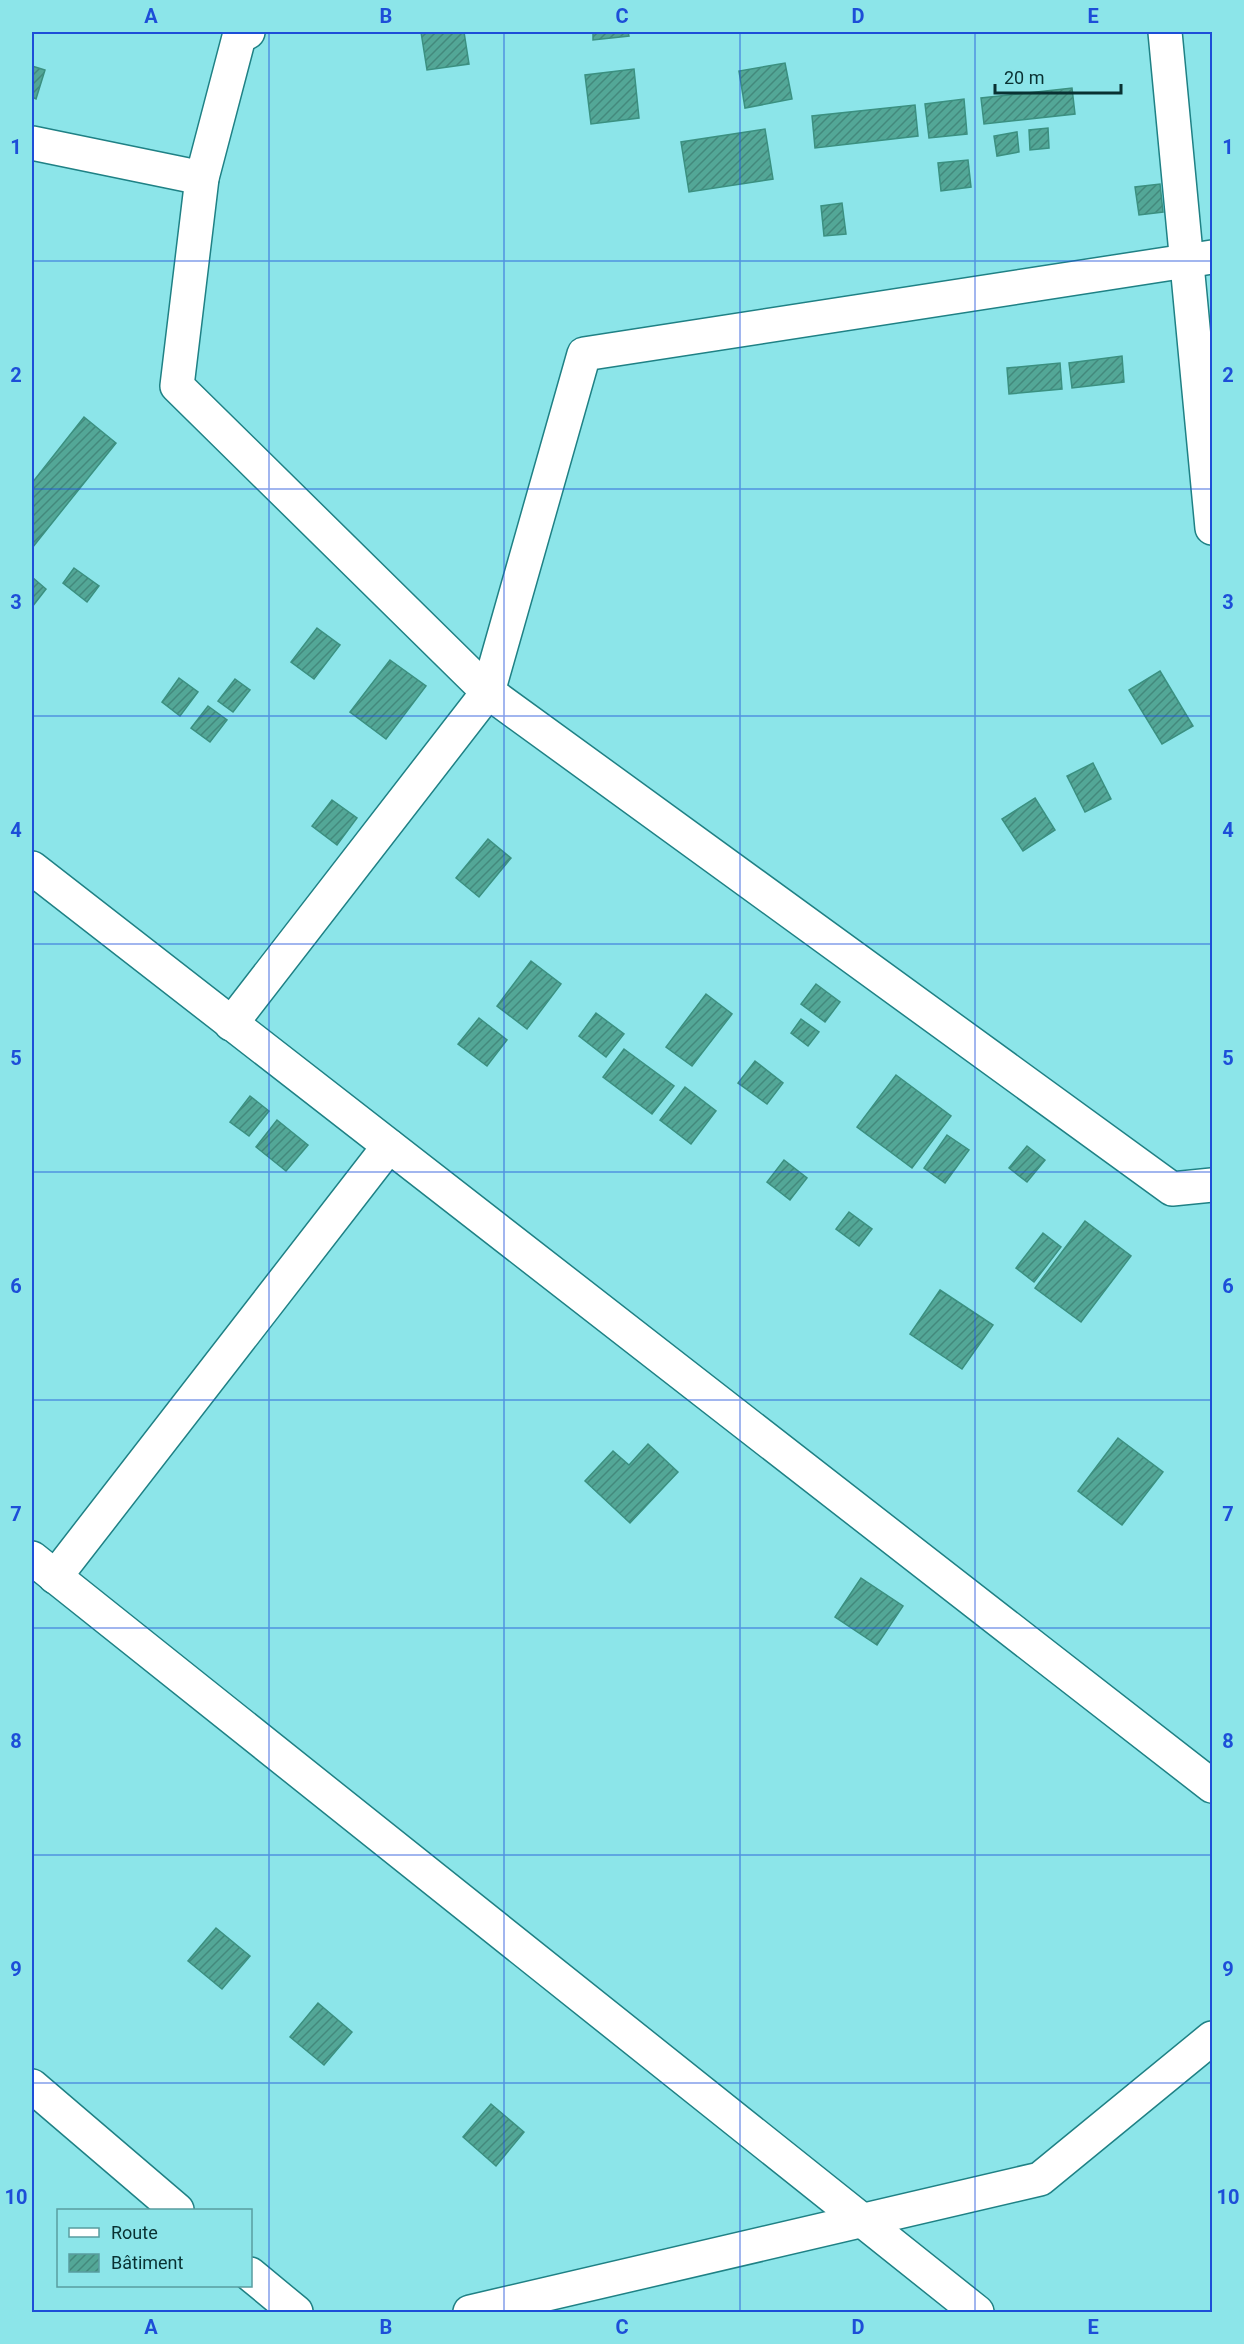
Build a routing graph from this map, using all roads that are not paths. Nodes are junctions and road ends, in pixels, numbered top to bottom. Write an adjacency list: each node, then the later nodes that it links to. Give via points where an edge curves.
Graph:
1 (248, 32): 4 (street, via 239,37)
2 (1165, 32): 5 (street)
3 (32, 143): 4 (street)
4 (202, 178): 7 (street, via 177,386)
5 (1199, 258): 6 (street); 7 (street, via 584,354)
6 (1212, 528)
7 (488, 692): 9 (street); 11 (street, via 1172,1189)
8 (32, 868): 9 (street)
9 (231, 1024): 10 (street)
10 (388, 1146): 12 (street); 13 (street)
11 (1212, 1185)
12 (43, 1568): 17 (street)
13 (1212, 1786)
14 (1212, 2038): 17 (street, via 1040,2179)
15 (32, 2086): 16 (street)
16 (175, 2209)
17 (863, 2221): 20 (street); 21 (street)
18 (252, 2276): 19 (street)
19 (296, 2313)
20 (470, 2313)
21 (977, 2313)

